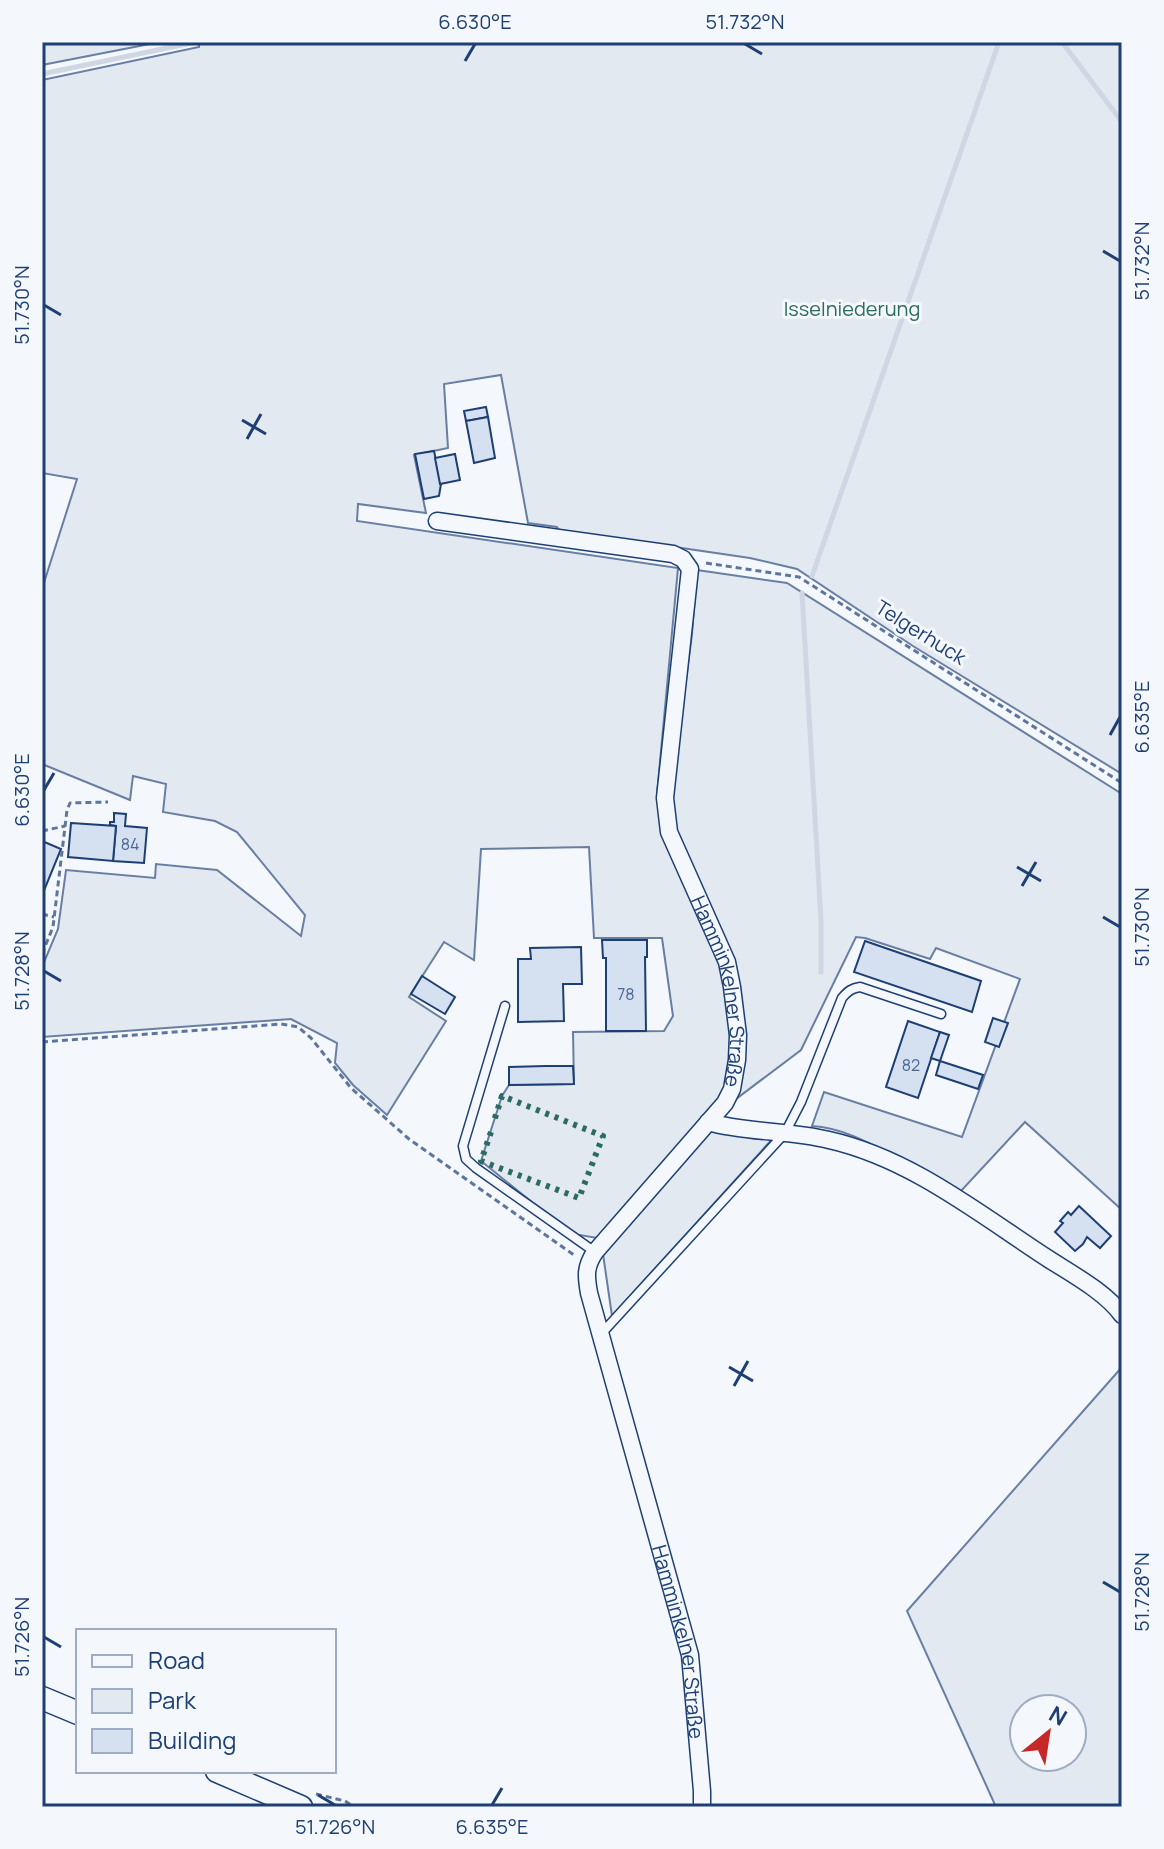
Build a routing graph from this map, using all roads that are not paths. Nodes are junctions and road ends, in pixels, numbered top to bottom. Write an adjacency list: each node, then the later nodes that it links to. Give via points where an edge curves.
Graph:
1 (437, 521): 4 (street, Hamminkelner Straße, via 673,554 690,569 667,820 727,962 738,1035 732,1089)
2 (505, 1006): 6 (lane, via 463,1146 466,1159)
3 (941, 1014): 5 (lane, via 860,987 847,992)
4 (708, 1122): 5 (street); 6 (street, Hamminkelner Straße)
5 (785, 1133): 7 (street, via 830,1140 888,1159 942,1189); 8 (lane)
6 (591, 1257): 8 (street, Hamminkelner Straße, via 585,1272)
7 (1121, 1312)
8 (602, 1333): 13 (street, Hamminkelner Straße, via 690,1655)
9 (42, 1698): 10 (main road)
10 (76, 1712)
11 (222, 1773): 12 (main road)
12 (301, 1807)
13 (702, 1807)

